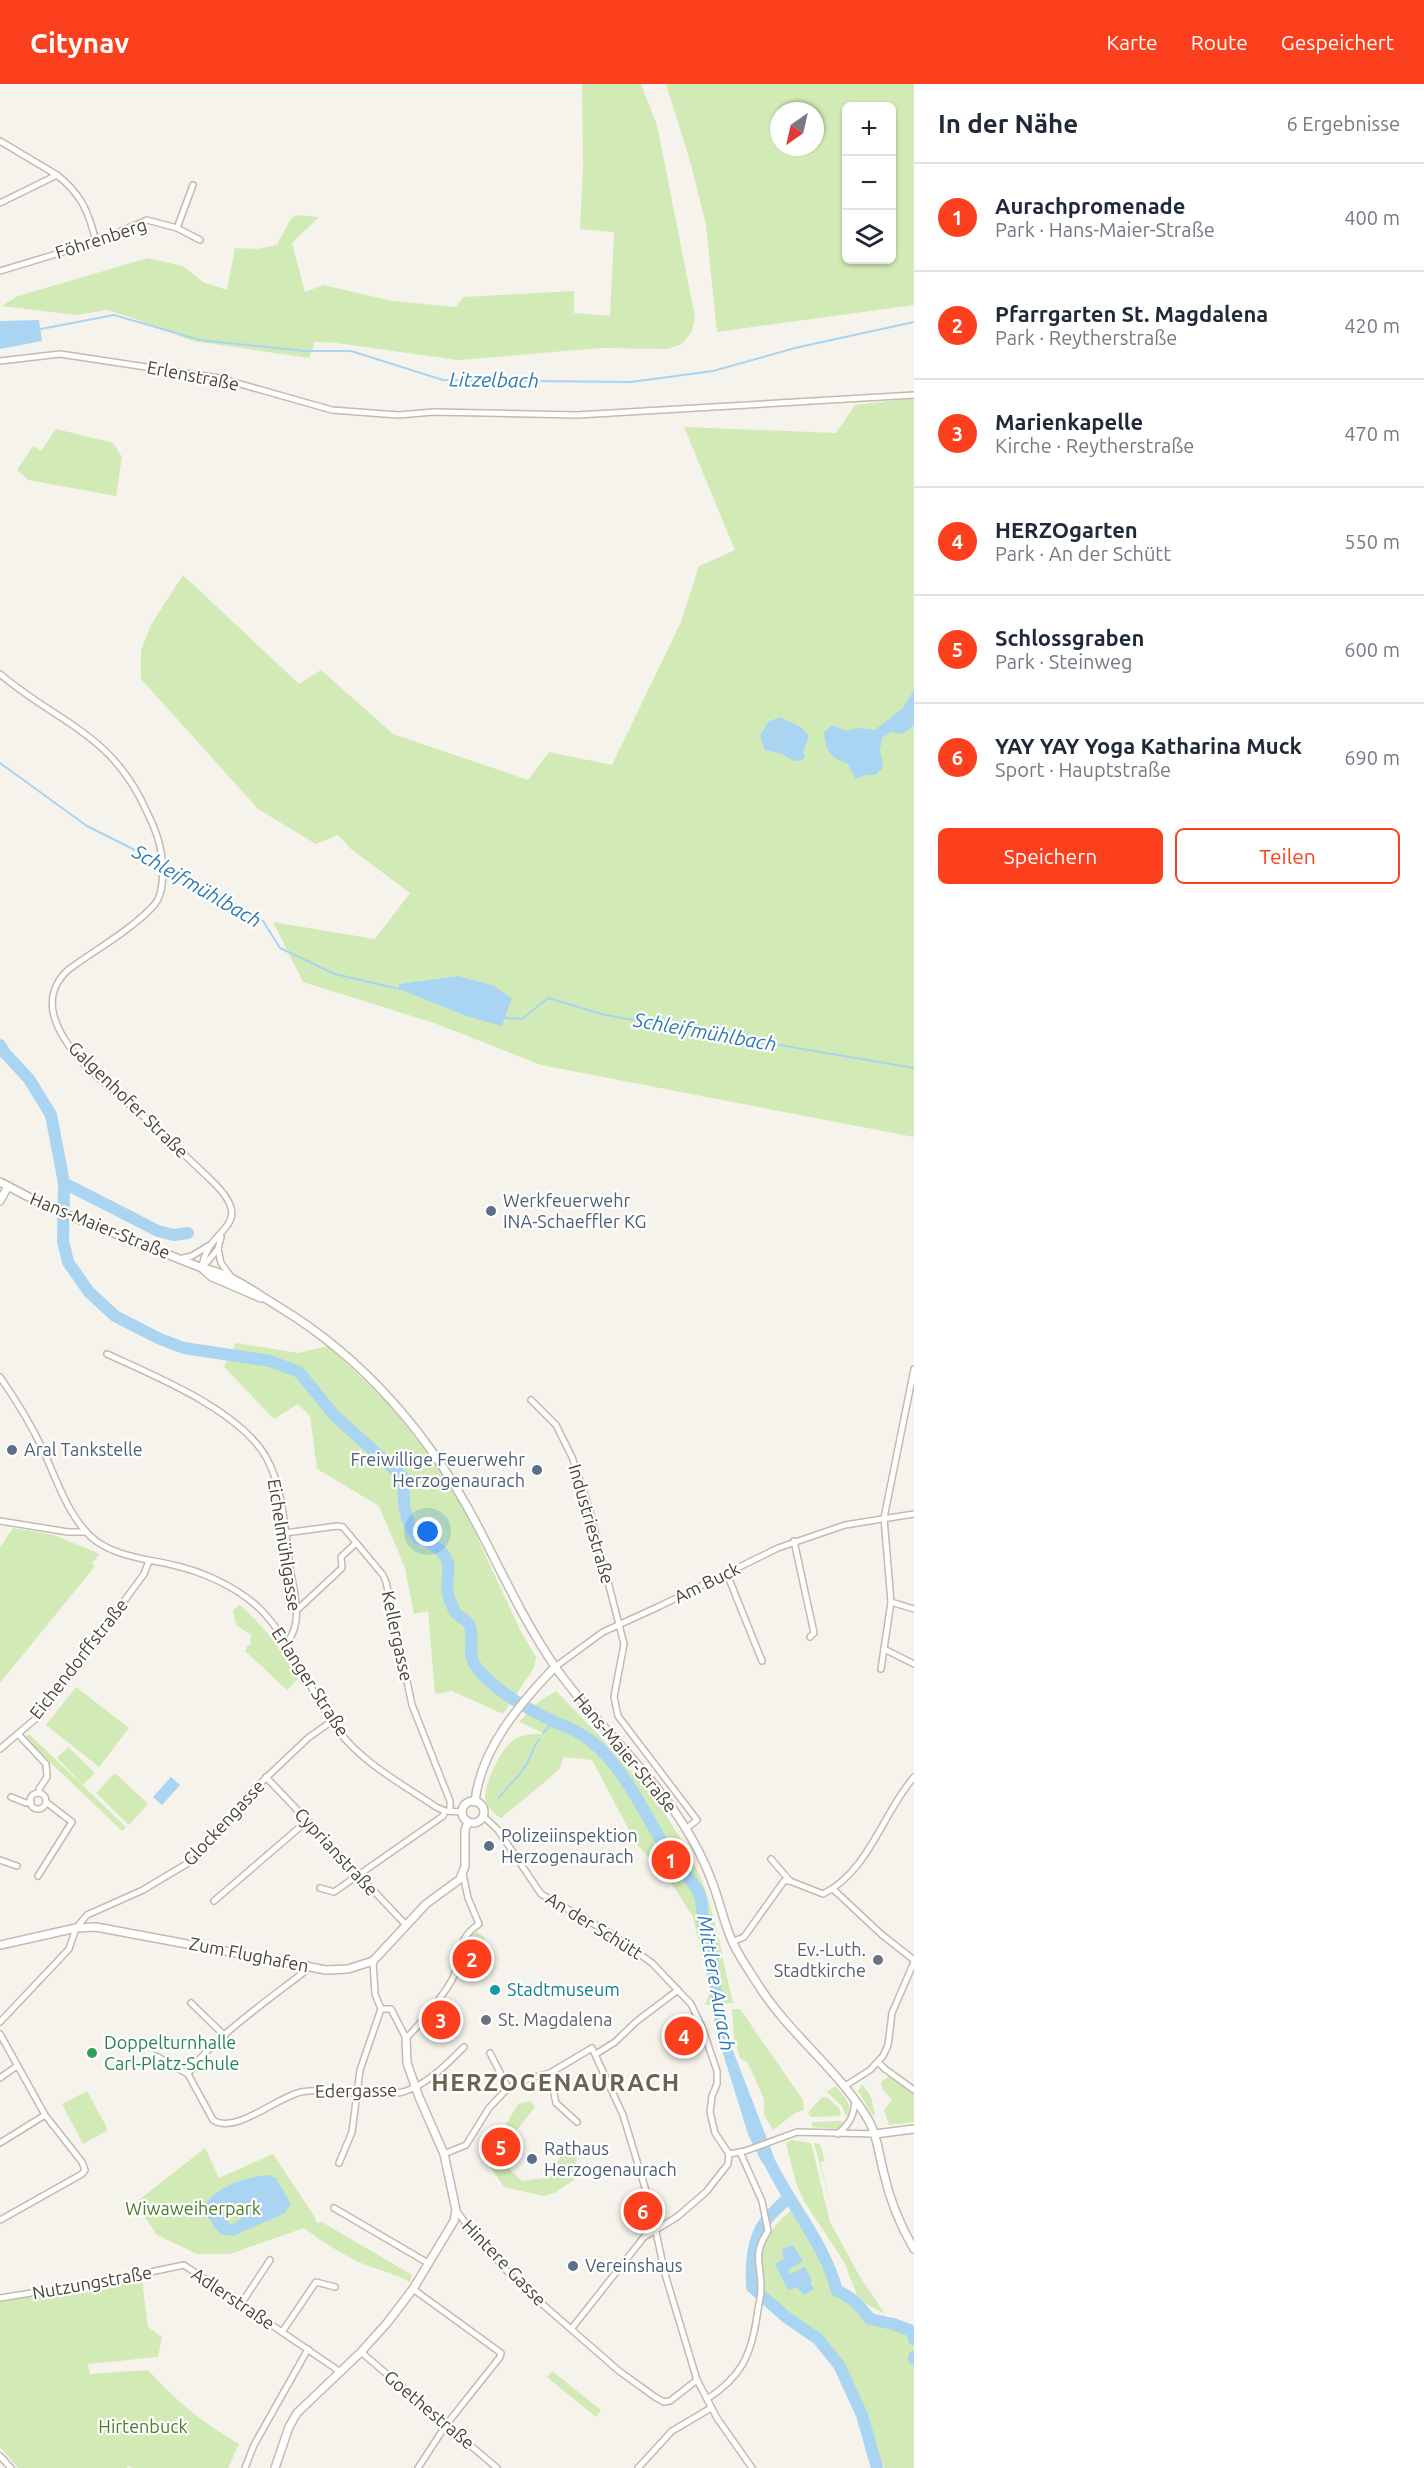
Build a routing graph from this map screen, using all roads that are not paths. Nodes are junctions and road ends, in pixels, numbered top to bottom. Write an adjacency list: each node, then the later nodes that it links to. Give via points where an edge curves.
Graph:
1 (0, 141): 2 (street)
2 (57, 175): 4 (street); 7 (street, via 73,188 90,216)
3 (193, 185): 5 (street)
4 (0, 203)
5 (177, 228): 6 (street, Föhrenberg); 7 (street, Föhrenberg, via 147,220)
6 (200, 240)
7 (96, 242): 8 (street, Föhrenberg)
8 (0, 271)
9 (0, 361): 10 (street, Erlenstraße, via 60,354 219,378 332,410 384,414 577,415)
10 (914, 395)
11 (0, 674): 15 (street, Galgenhofer Straße, via 79,727 113,757 139,793 152,822 163,868 157,902 58,979 52,1002 54,1015 81,1060 225,1194 233,1211)
12 (0, 1182): 13 (street, Hans-Maier-Straße)
13 (8, 1186): 14 (street); 18 (street, Hans-Maier-Straße, via 48,1207)
14 (0, 1201)
15 (221, 1235): 16 (street, Galgenhofer Straße); 17 (street, Galgenhofer Straße)
16 (212, 1243): 18 (street, Galgenhofer Straße); 19 (street, Galgenhofer Straße, via 204,1254)
17 (218, 1249): 19 (street, Galgenhofer Straße); 20 (street, via 221,1263)
18 (179, 1259): 19 (street, Hans-Maier-Straße)
19 (202, 1268): 20 (street, Hans-Maier-Straße); 21 (street, Hans-Maier-Straße, via 212,1277)
20 (233, 1279): 21 (street, Hans-Maier-Straße)
21 (269, 1301): 45 (street, Hans-Maier-Straße, via 333,1345 407,1418 445,1468)
22 (107, 1354): 31 (street, Eichelmühlgasse, via 205,1403 254,1440 271,1468)
23 (914, 1369): 25 (street)
24 (0, 1377): 30 (street, Erlanger Straße)
25 (913, 1383): 28 (street)
26 (531, 1400): 39 (street, Industriestraße, via 556,1425 572,1457 590,1508)
27 (914, 1514): 28 (street, Am Buck)
28 (884, 1518): 32 (street, Am Buck); 36 (street)
29 (0, 1521): 30 (street)
30 (86, 1532): 34 (street, Erlanger Straße, via 115,1551)
31 (285, 1533): 33 (street, Kellergasse, via 337,1526 343,1527); 38 (street, Eichelmühlgasse)
32 (794, 1541): 35 (street, Am Buck); 40 (street, via 814,1633)
33 (356, 1543): 38 (street, via 341,1557 342,1568); 57 (street, Kellergasse, via 386,1582 412,1705 450,1801)
34 (148, 1561): 41 (street, Erlanger Straße, via 184,1568 230,1588 257,1607); 48 (street, Eichendorffstraße, via 144,1574 48,1706)
35 (727, 1574): 39 (street, Am Buck); 43 (street)
36 (891, 1602): 37 (street); 42 (street)
37 (914, 1609)
38 (296, 1611): 41 (street, Eichelmühlgasse, via 296,1630)
39 (620, 1624): 45 (street, Am Buck); 62 (street, Industriestraße, via 624,1654 614,1706 623,1725 697,1820)
40 (810, 1637)
41 (287, 1642): 47 (street, Erlanger Straße)
42 (884, 1649): 44 (street); 46 (street)
43 (762, 1661)
44 (914, 1664)
45 (555, 1667): 56 (street, via 509,1723 485,1762); 62 (street, Hans-Maier-Straße, via 659,1790)
46 (880, 1669)
47 (332, 1721): 50 (street, Glockengasse); 57 (street, Erlanger Straße, via 363,1756)
48 (18, 1734): 49 (street, Eichendorffstraße); 52 (street, via 46,1764 47,1777)
49 (0, 1749)
50 (266, 1777): 60 (street, Cyprianstraße); 74 (street, Glockengasse, via 193,1860 143,1890 87,1915)
51 (914, 1777): 71 (street, via 861,1861)
52 (39, 1793): 54 (street, via 32,1796); 55 (street)
53 (11, 1797): 54 (street)
54 (31, 1802): 55 (street, via 39,1808)
55 (46, 1802): 67 (street, via 72,1822)
56 (475, 1802): 58 (street, via 468,1803); 59 (street, via 482,1807)
57 (447, 1811): 58 (street, Erlanger Straße); 68 (street)
58 (462, 1812): 61 (street)
59 (483, 1816): 61 (street, via 475,1823); 80 (street, An der Schütt, via 498,1830 542,1894 623,1941 652,1962)
60 (307, 1821): 68 (street, Cyprianstraße); 72 (street)
61 (468, 1822): 66 (street)
62 (686, 1829): 75 (street, Hans-Maier-Straße, via 714,1888)
63 (771, 1859): 69 (street)
64 (0, 1860): 65 (street)
65 (16, 1866)
66 (463, 1874): 73 (street); 86 (street, via 479,1924 465,1936 451,1980)
67 (38, 1876)
68 (358, 1876): 70 (street, via 334,1892); 73 (street, Cyprianstraße)
69 (790, 1881): 71 (street, via 823,1894); 75 (street, via 784,1881 744,1937)
70 (320, 1888)
71 (833, 1889): 78 (street)
72 (214, 1901)
73 (406, 1925): 77 (street)
74 (76, 1928): 76 (street, Zum Flughafen); 79 (street, Zum Flughafen, via 102,1928); 83 (street, via 69,1949)
75 (732, 1942): 96 (street, Hans-Maier-Straße, via 772,2004)
76 (0, 1945)
77 (373, 1961): 79 (street, Zum Flughafen, via 335,1970); 82 (street, via 375,1994)
78 (914, 1961): 91 (street, via 892,2013 888,2045)
79 (308, 1965): 85 (street)
80 (678, 1990): 89 (street); 110 (street, An der Schütt, via 691,2004 714,2059 717,2084 710,2112 715,2133)
81 (191, 2003): 85 (street)
82 (381, 2009): 86 (street, via 390,2009); 100 (street, via 360,2070)
83 (0, 2022)
84 (0, 2034): 92 (street)
85 (225, 2036): 94 (street)
86 (406, 2038): 97 (street, Hintere Gasse, via 407,2063)
87 (464, 2047): 97 (street)
88 (490, 2053): 98 (street)
89 (596, 2054): 93 (street, via 592,2048); 115 (street, via 623,2115)
90 (156, 2056): 94 (street)
91 (878, 2062): 96 (street); 99 (street)
92 (18, 2066): 95 (street); 102 (street)
93 (549, 2073): 98 (street); 103 (street, via 556,2103)
94 (188, 2074): 100 (street, Edergasse, via 219,2124 232,2124 302,2092)
95 (0, 2078)
96 (845, 2086): 101 (street, Hans-Maier-Straße)
97 (415, 2087): 100 (street, Edergasse); 109 (street, Hintere Gasse)
98 (508, 2088): 109 (street, via 489,2108 466,2145)
99 (914, 2090)
100 (357, 2095): 111 (street, via 352,2132)
101 (855, 2100): 105 (street, via 850,2123); 106 (street, Hans-Maier-Straße)
102 (45, 2115): 107 (street); 114 (street, via 85,2170)
103 (577, 2122)
104 (914, 2129): 106 (street)
105 (838, 2134): 106 (street); 108 (street, via 797,2132)
106 (875, 2134): 116 (street, Hans-Maier-Straße, via 894,2210)
107 (0, 2143)
108 (742, 2151): 110 (street); 130 (street, via 762,2200 768,2231 758,2254 758,2308 751,2345 740,2370)
109 (444, 2154): 113 (street, Hintere Gasse)
110 (729, 2154): 115 (street, via 728,2164 706,2192 690,2208)
111 (339, 2163)
112 (334, 2208): 118 (street)
113 (456, 2210): 118 (street, via 454,2221); 124 (street, Hintere Gasse, via 517,2282)
114 (0, 2220)
115 (656, 2229): 124 (street, via 632,2251); 129 (street, via 663,2267)
116 (914, 2249)
117 (270, 2260): 123 (street)
118 (428, 2263): 121 (street)
119 (184, 2265): 122 (street, Nutzungstraße); 123 (street, Adlerstraße)
120 (335, 2287): 125 (street, Adlerstraße, via 316,2282)
121 (412, 2289): 127 (street); 132 (street, via 501,2353)
122 (0, 2298)
123 (240, 2304): 125 (street, Adlerstraße)
124 (572, 2328): 129 (street, Hintere Gasse, via 619,2371 664,2402)
125 (282, 2332): 126 (street, Adlerstraße)
126 (308, 2349): 128 (street, Adlerstraße); 136 (street)
127 (361, 2352): 128 (street); 132 (street, Goethestraße)
128 (339, 2371): 137 (street, via 293,2419)
129 (697, 2380): 130 (street)
130 (707, 2399): 131 (street)
131 (711, 2408): 139 (street, via 672,2431); 140 (street)
132 (446, 2425): 134 (street); 138 (street, Goethestraße)
133 (0, 2456): 135 (street)
134 (420, 2467)
135 (11, 2468)
136 (245, 2468)
137 (275, 2468)
138 (497, 2468)
139 (638, 2468)
140 (752, 2468)

